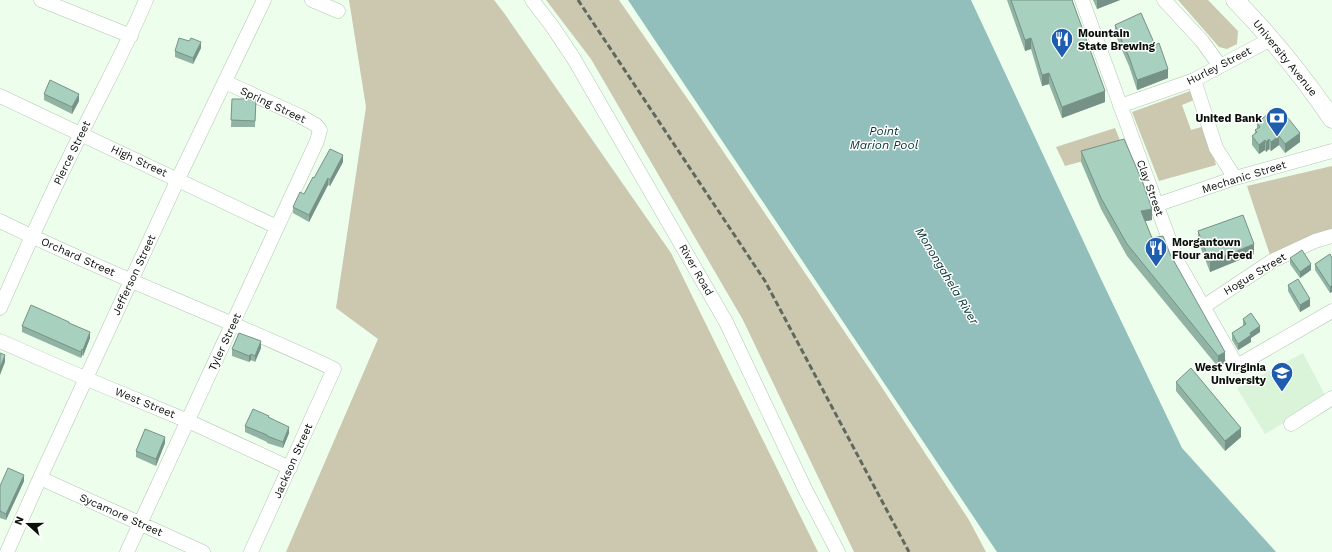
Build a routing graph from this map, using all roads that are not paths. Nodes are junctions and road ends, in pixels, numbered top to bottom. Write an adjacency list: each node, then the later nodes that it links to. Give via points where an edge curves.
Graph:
1 (41, 0): 10 (street)
2 (146, 0): 10 (street, Pierce Street)
3 (264, 0): 14 (street, Jefferson Street)
4 (312, 0): 9 (street)
5 (532, 0): 46 (street, River Road, via 574,59 726,322 805,489)
6 (1082, 0): 16 (street, Clay Street)
7 (1164, 0): 12 (street, via 1202,41)
8 (1240, 1): 11 (main road, University Avenue)
9 (338, 11)
10 (131, 36): 19 (street, Pierce Street)
11 (1271, 39): 12 (street, Hurley Street); 17 (main road, University Avenue, via 1310,86)
12 (1220, 66): 13 (street, Hurley Street)
13 (1194, 80): 16 (street, Hurley Street); 21 (street, via 1216,148)
14 (225, 82): 18 (street, Spring Street, via 300,116); 22 (street, Jefferson Street)
15 (0, 96): 19 (street, High Street)
16 (1120, 106): 23 (street, Clay Street)
17 (1332, 119)
18 (320, 130): 25 (street, Tyler Street, via 318,140)
19 (80, 134): 22 (street, High Street); 26 (street, Pierce Street)
20 (1332, 151): 21 (street, Mechanic Street)
21 (1235, 178): 23 (street, Mechanic Street)
22 (178, 179): 25 (street, High Street); 28 (street, Jefferson Street)
23 (1156, 205): 29 (street, Clay Street, via 1177,261)
24 (0, 221): 26 (street, Orchard Street)
25 (277, 227): 32 (street, Tyler Street)
26 (31, 236): 28 (street, Orchard Street); 30 (street, Pierce Street)
27 (1332, 236): 29 (street, Hogue Street, via 1272,261)
28 (132, 281): 32 (street, Orchard Street); 35 (street, Jefferson Street)
29 (1203, 306): 31 (street, Clay Street, via 1238,366)
30 (0, 308)
31 (1332, 311)
32 (233, 324): 34 (street, Orchard Street); 37 (street, Tyler Street)
33 (0, 341): 35 (street, West Street)
34 (334, 370): 39 (street, Jackson Street)
35 (86, 379): 37 (street, West Street); 40 (street, Jefferson Street)
36 (1332, 398): 38 (street)
37 (188, 421): 39 (street, West Street); 41 (street, Tyler Street)
38 (1291, 424)
39 (290, 468): 45 (street, Jackson Street)
40 (40, 478): 41 (street, Sycamore Street); 42 (street, Jefferson Street)
41 (140, 524): 43 (street, Tyler Street); 44 (street, Sycamore Street)
42 (8, 552)
43 (127, 552)
44 (203, 552)
45 (251, 552)
46 (838, 552)

